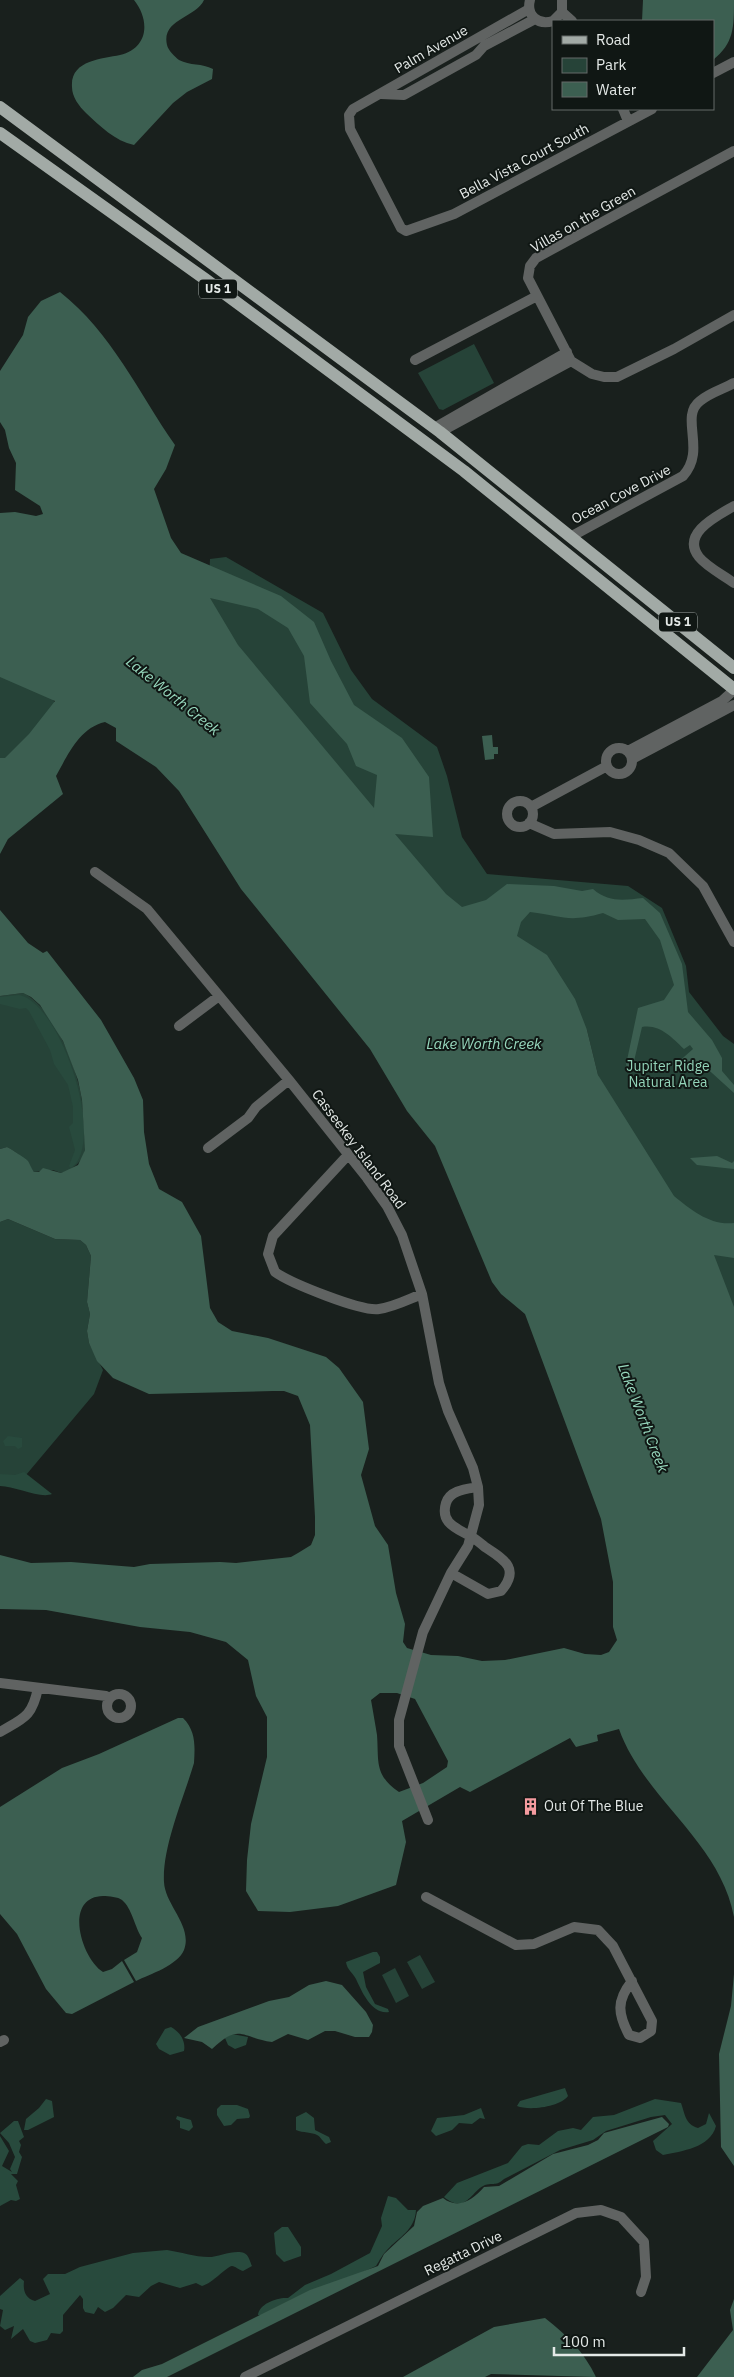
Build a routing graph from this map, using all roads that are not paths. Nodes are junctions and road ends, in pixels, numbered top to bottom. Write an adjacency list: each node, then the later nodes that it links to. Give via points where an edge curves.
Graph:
1 (564, 4): 4 (street); 5 (street)
2 (530, 5): 3 (street); 8 (street, Palm Avenue)
3 (535, 19): 6 (street, via 545,23); 10 (street, via 484,46 476,55)
4 (554, 20)
5 (572, 20)
6 (552, 21)
7 (734, 62): 9 (street)
8 (434, 63): 10 (street); 11 (street, Palm Avenue)
9 (714, 72)
10 (440, 75): 11 (street, via 404,95)
11 (381, 94): 19 (street, Palm Avenue, via 353,109 349,115 350,129 401,228)
12 (0, 107): 20 (main road, US 1)
13 (623, 110): 15 (street)
14 (650, 110): 15 (street, Bella Vista Court South)
15 (628, 121): 19 (street, Bella Vista Court South, via 454,214)
16 (0, 133): 18 (main road, US 1)
17 (734, 151): 22 (street, Villas on the Green, via 536,258 530,266 528,278)
18 (90, 196): 20 (main road, via 120,211 193,262); 21 (main road, US 1)
19 (406, 231)
20 (207, 260): 23 (main road, US 1)
21 (205, 279): 23 (main road, via 221,279 255,305); 28 (main road, US 1)
22 (537, 296): 25 (street, Villas on the Green); 26 (street)
23 (275, 310): 29 (main road, US 1)
24 (734, 315): 25 (street, via 617,377 592,374)
25 (569, 357): 29 (street)
26 (415, 360)
27 (734, 383): 32 (street, Ocean Cove Drive, via 698,402 691,418 694,460 683,476)
28 (372, 402): 30 (main road, via 389,408 481,475); 33 (main road, US 1)
29 (437, 430): 30 (main road, US 1)
30 (494, 473): 32 (main road, US 1)
31 (734, 506): 34 (street, via 703,526 695,544 699,557)
32 (572, 536): 35 (main road, US 1)
33 (555, 545): 35 (main road, via 576,550 641,601); 37 (main road, US 1)
34 (734, 583)
35 (676, 621): 36 (main road, US 1)
36 (734, 668)
37 (734, 689): 39 (street, via 722,701)
38 (734, 705): 39 (street)
39 (630, 755): 40 (street, via 619,748 610,752); 40 (street, via 630,768 624,773 612,772)
40 (607, 766): 41 (street)
41 (531, 807): 42 (street, via 533,814); 42 (street, via 519,801 510,805 507,811 513,824)
42 (529, 823): 44 (street, via 554,834 610,832 669,853 703,886)
43 (95, 872): 45 (street, Casseekey Island Road, via 147,909)
44 (734, 942)
45 (219, 996): 46 (street); 47 (street, Casseekey Island Road)
46 (179, 1026)
47 (289, 1080): 48 (street, via 256,1107 248,1118); 49 (street, Casseekey Island Road)
48 (208, 1148)
49 (348, 1155): 50 (street, Casseekey Island Road, via 387,1206); 50 (street, via 273,1236 268,1254 275,1272 294,1283 363,1308 378,1310)
50 (422, 1294): 51 (street, Casseekey Island Road, via 439,1383)
51 (478, 1486): 52 (street, Casseekey Island Road, via 479,1505); 52 (street, via 456,1492 447,1499 444,1508 446,1520 456,1530)
52 (471, 1536): 53 (street, Casseekey Island Road); 53 (street, via 500,1555 508,1565 506,1584 488,1594)
53 (451, 1572): 58 (street, Casseekey Island Road, via 423,1632 399,1720 398,1736 403,1760)
54 (0, 1683): 55 (street)
55 (38, 1688): 56 (street); 57 (street, via 28,1715)
56 (109, 1698)
57 (0, 1732)
58 (428, 1820)
59 (426, 1897): 60 (street, via 516,1945 534,1944 574,1927 598,1930 613,1946)
60 (632, 1982): 60 (street, via 652,2021 649,2034 640,2038 630,2035 620,2011 620,2002)
61 (641, 2292): 62 (street, Regatta Drive, via 646,2277 644,2242 622,2217 600,2210 576,2213)
62 (245, 2377)

